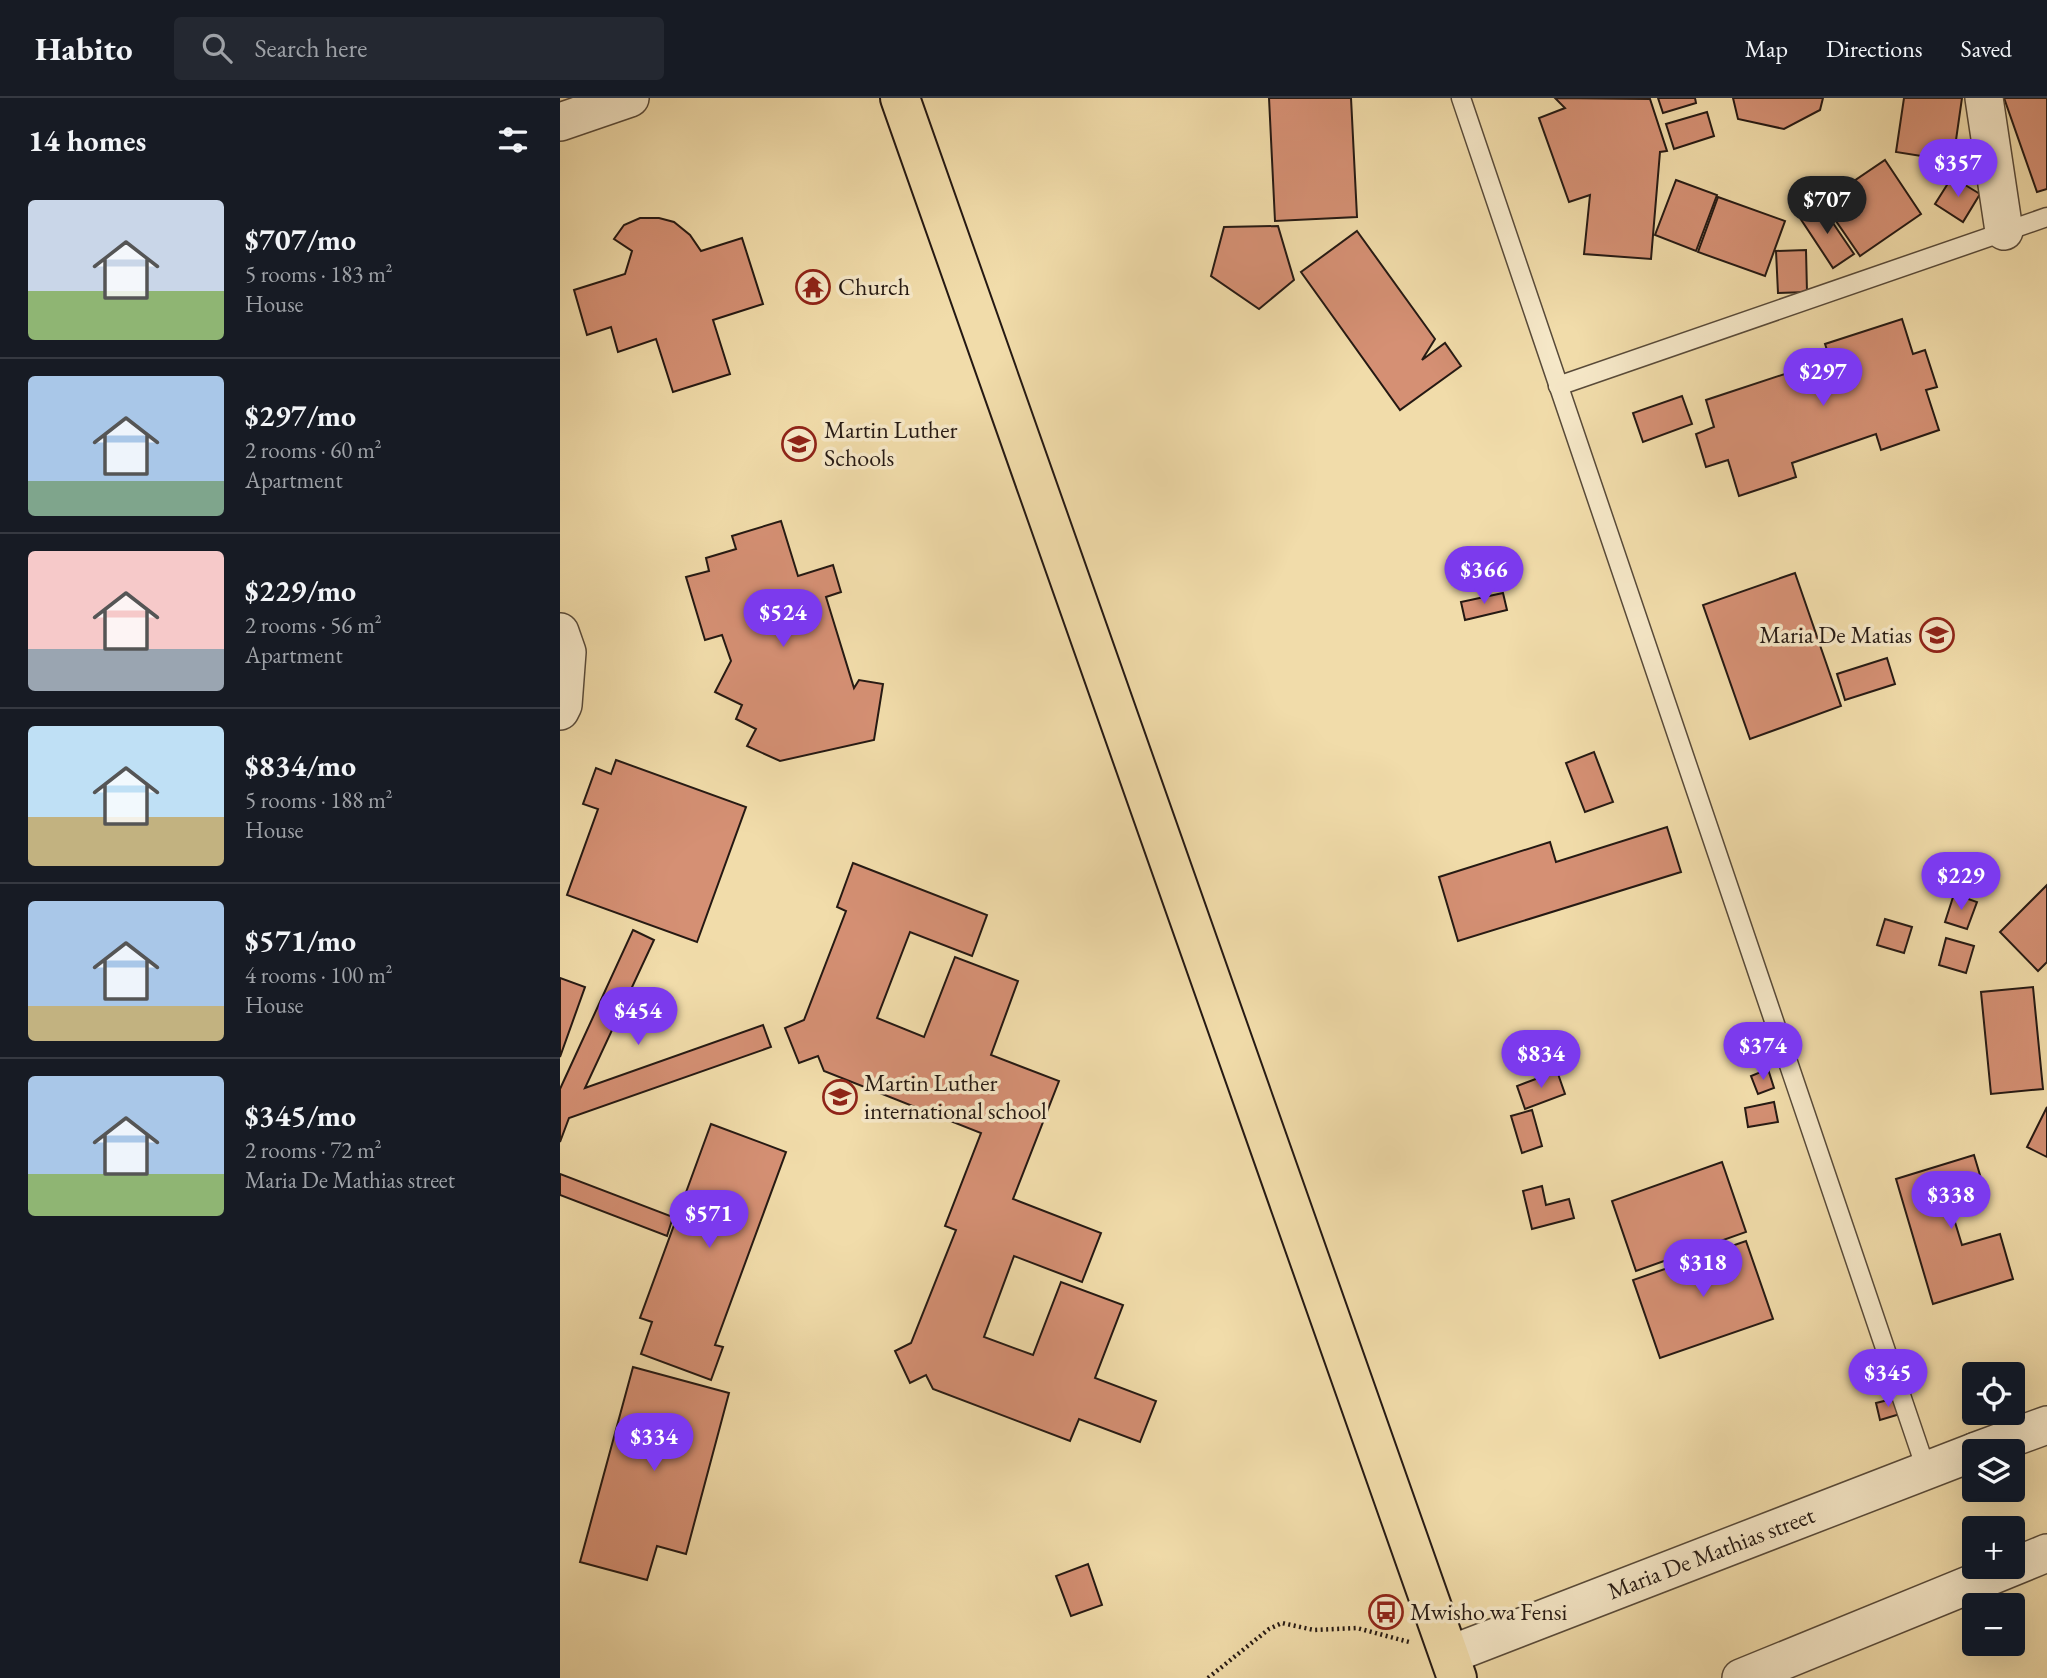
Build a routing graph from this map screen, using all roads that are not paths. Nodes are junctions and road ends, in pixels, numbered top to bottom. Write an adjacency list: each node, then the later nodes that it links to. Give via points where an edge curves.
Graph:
1 (630, 98): 5 (street)
2 (900, 98): 16 (highway)
3 (1461, 98): 8 (lane)
4 (1984, 98): 7 (street)
5 (560, 122)
6 (2047, 216): 7 (lane)
7 (2004, 231): 8 (lane)
8 (1558, 386): 14 (lane)
9 (560, 632): 10 (street, via 567,652)
10 (560, 711)
11 (2047, 1425): 12 (street, Maria De Mathias street)
12 (2008, 1439)
13 (1962, 1456): 14 (street, Maria De Mathias street)
14 (1926, 1469): 16 (street, Maria De Mathias street)
15 (2047, 1553): 17 (street)
16 (1453, 1666)
17 (1741, 1678)

